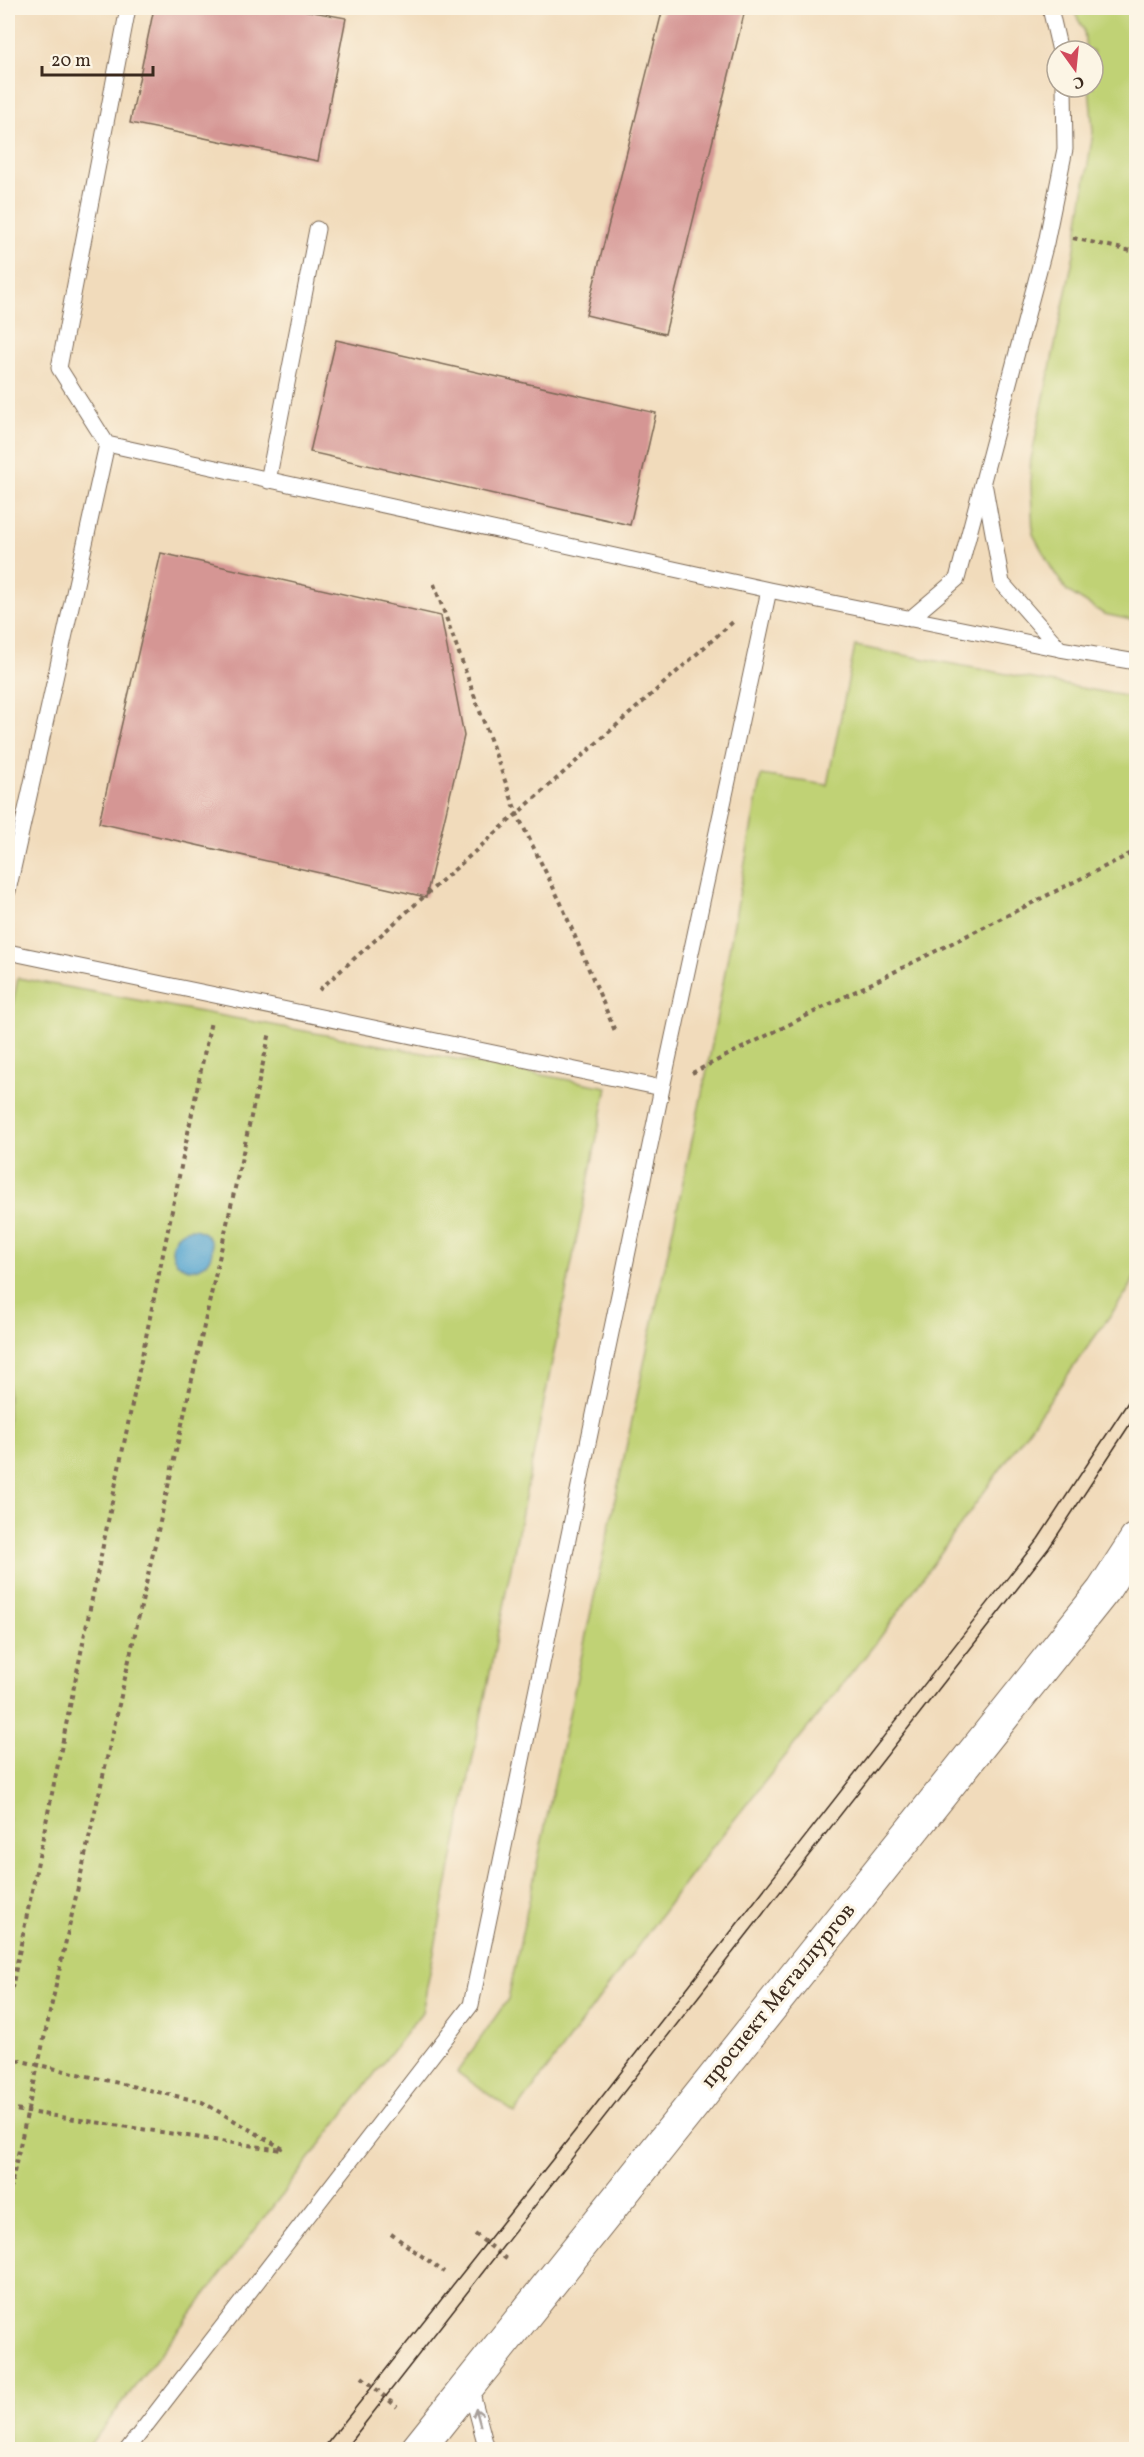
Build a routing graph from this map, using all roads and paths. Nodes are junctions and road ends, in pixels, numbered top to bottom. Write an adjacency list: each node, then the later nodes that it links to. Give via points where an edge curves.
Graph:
1 (128, 8): 8 (lane, via 59,368)
2 (1050, 8): 3 (lane)
3 (1057, 39)
4 (1064, 99): 6 (lane, via 1065,149)
5 (317, 229): 9 (lane)
6 (1048, 233): 7 (path); 10 (lane)
7 (1137, 252)
8 (107, 444): 9 (lane); 18 (lane)
9 (268, 481): 12 (lane)
10 (984, 482): 13 (lane, via 957,579); 14 (lane, via 1002,583)
11 (434, 584): 16 (path)
12 (769, 590): 13 (lane); 16 (path); 23 (lane)
13 (910, 619): 14 (lane)
14 (1060, 649): 15 (lane)
15 (1137, 662)
16 (516, 814): 20 (path); 22 (path, via 560,901)
17 (1137, 851): 23 (path)
18 (8, 891)
19 (8, 952): 20 (lane)
20 (294, 1012): 23 (lane); 27 (path, via 269,1032)
21 (211, 1021): 25 (path)
22 (615, 1031)
23 (662, 1088): 38 (lane, via 471,2005)
24 (1137, 1540): 36 (street, проспект Металлургов, via 1103,1591)
25 (8, 2007)
26 (8, 2058): 27 (path)
27 (37, 2066): 29 (path); 29 (path, via 202,2102 285,2150)
28 (8, 2109): 29 (path)
29 (27, 2112): 30 (path)
30 (8, 2199)
31 (392, 2234): 34 (path)
32 (475, 2234): 33 (path)
33 (510, 2262)
34 (444, 2272)
35 (362, 2377): 37 (path)
36 (469, 2384): 39 (street, проспект Металлургов); 40 (lane, one-way to 36)
37 (397, 2407)
38 (127, 2450)
39 (417, 2450)
40 (487, 2450)

